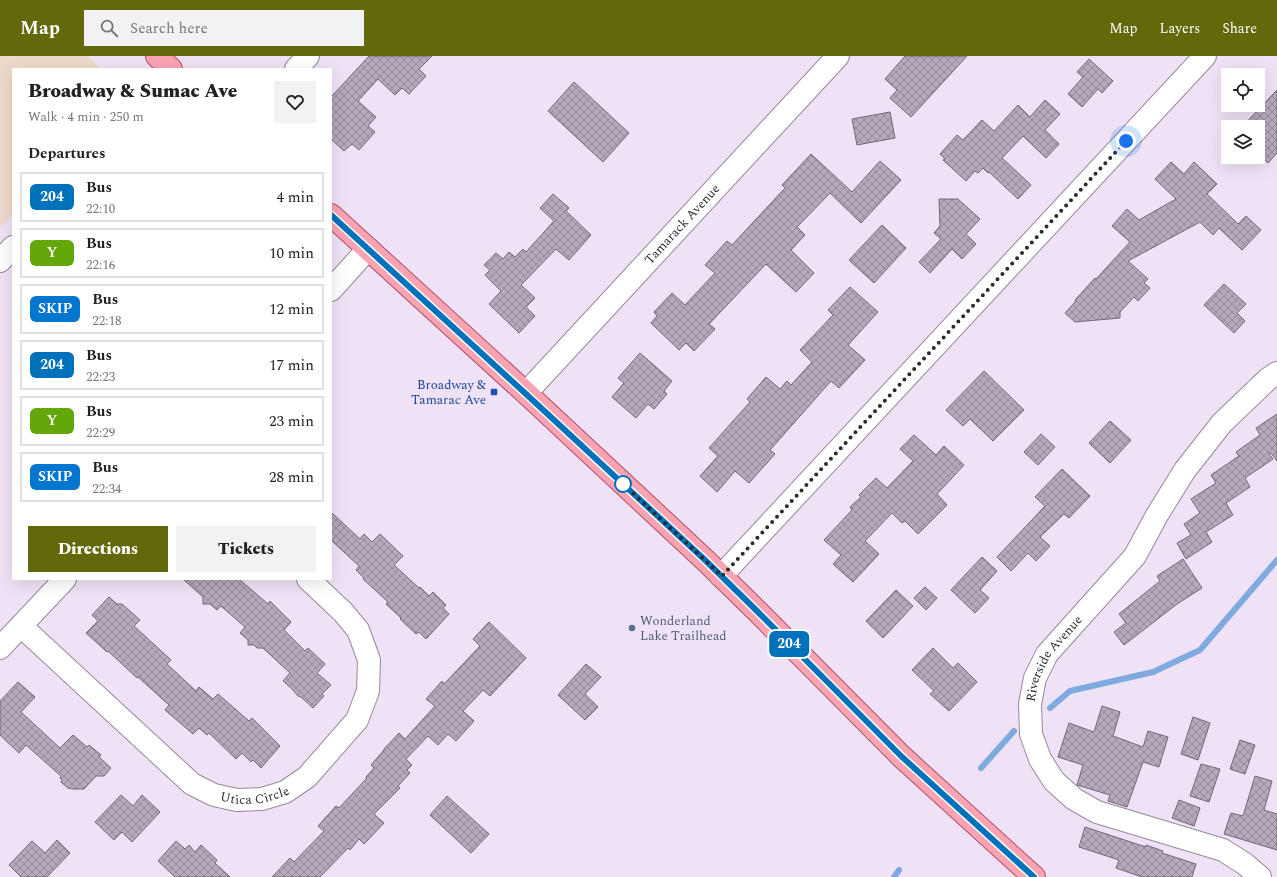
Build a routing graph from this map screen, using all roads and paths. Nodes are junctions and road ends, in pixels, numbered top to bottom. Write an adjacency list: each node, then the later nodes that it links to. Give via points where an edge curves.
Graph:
1 (157, 56): 5 (main road)
2 (308, 56): 6 (street)
3 (838, 56): 13 (street, Tamarack Avenue)
4 (1205, 56): 14 (street)
5 (170, 68)
6 (297, 68)
7 (332, 216): 9 (main road)
8 (12, 248): 10 (street)
9 (368, 249): 11 (street); 13 (main road)
10 (0, 261)
11 (332, 289)
12 (1277, 373): 20 (street, Riverside Avenue, via 1222,423 1185,470 1135,556 1047,654 1035,678 1030,704 1031,734 1040,759 1054,781 1074,799 1097,812 1223,850 1246,864)
13 (526, 394): 14 (main road)
14 (722, 576): 19 (main road, via 901,756)
15 (63, 580): 17 (street)
16 (309, 580): 17 (street, Utica Circle, via 358,630 369,660 368,691 357,720 307,777 285,792 262,799 237,800 214,795 192,784)
17 (21, 626): 18 (street)
18 (0, 648)
19 (1034, 877)
20 (1260, 877)

